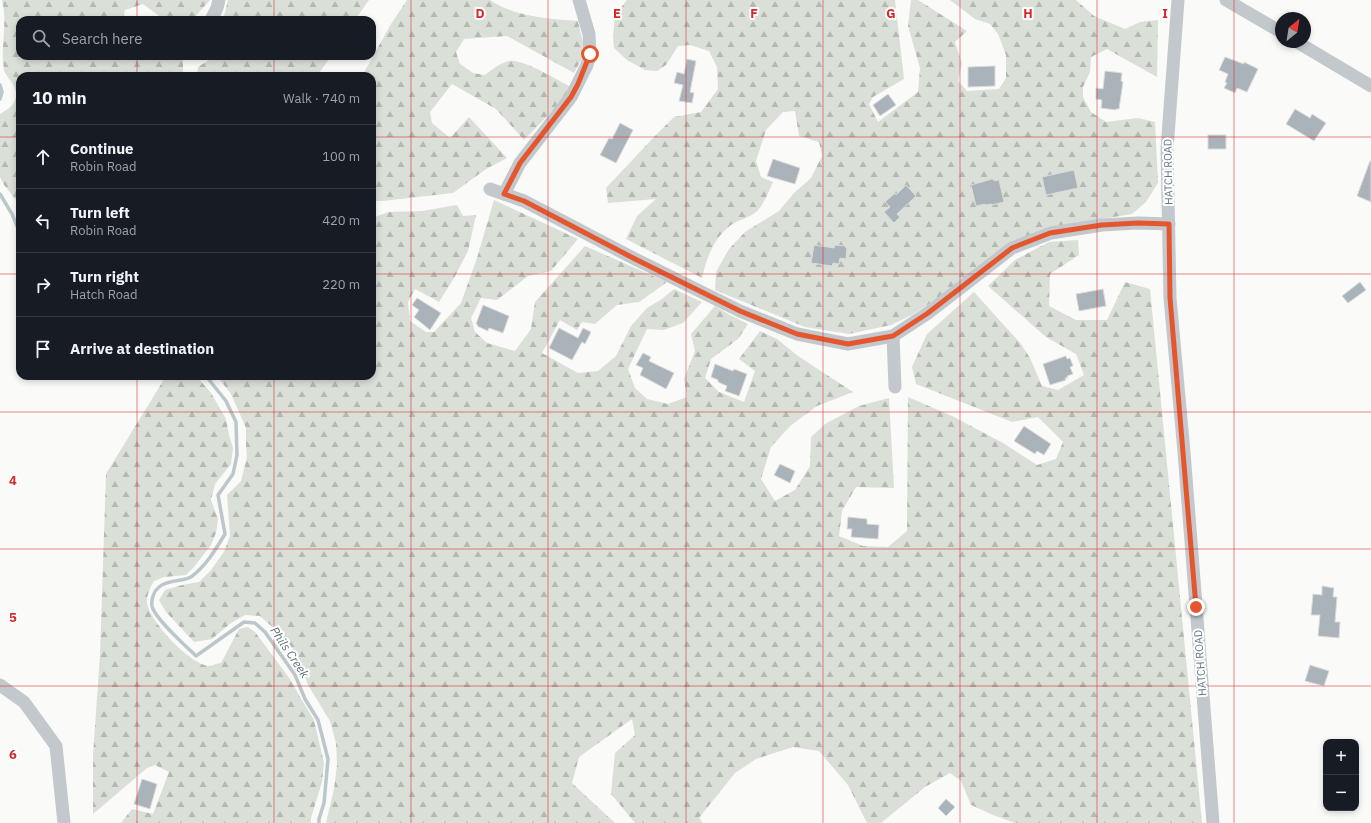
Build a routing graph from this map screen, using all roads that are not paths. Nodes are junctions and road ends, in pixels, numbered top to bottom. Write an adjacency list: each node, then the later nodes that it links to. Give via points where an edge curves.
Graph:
1 (219, 0): 5 (street)
2 (579, 0): 10 (street, via 589,34 590,54 587,65 571,97 520,163)
3 (1178, 0): 11 (street, HATCH ROAD, via 1167,149)
4 (1226, 0): 6 (street)
5 (213, 16)
6 (1275, 29)
7 (1307, 48): 8 (street)
8 (1371, 86)
9 (490, 189): 10 (street)
10 (504, 194): 12 (street, via 524,201 740,311 797,334 848,344)
11 (1169, 224): 12 (street, via 1102,225 1050,233 1012,248 928,313); 16 (street, HATCH ROAD, via 1170,298)
12 (893, 336): 13 (street)
13 (895, 387)
14 (0, 685): 15 (street, via 24,702 56,746)
15 (64, 823)
16 (1213, 823)

